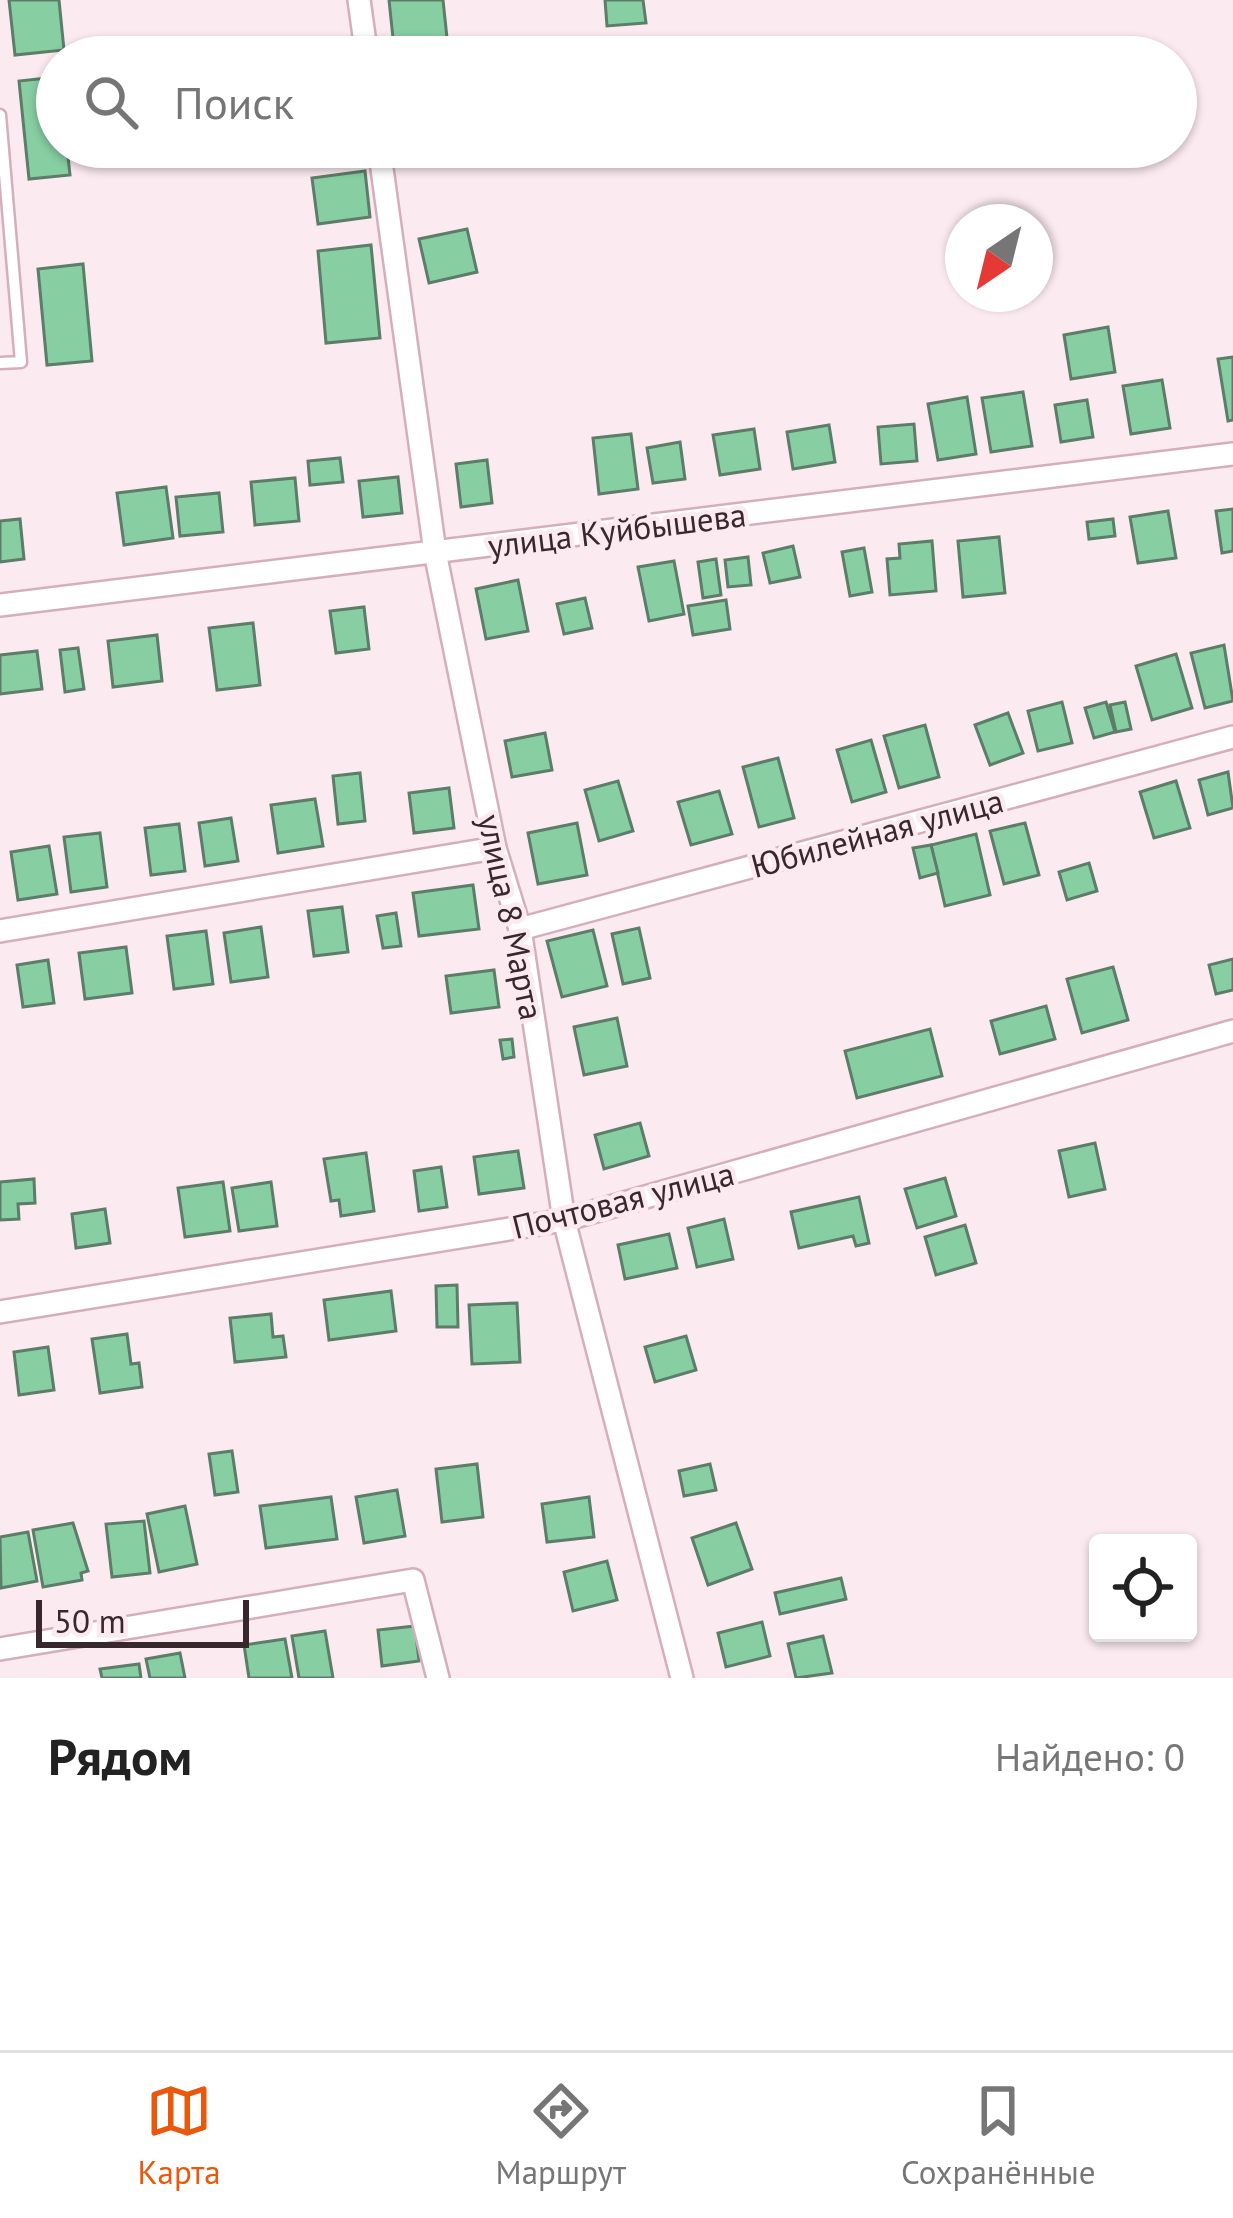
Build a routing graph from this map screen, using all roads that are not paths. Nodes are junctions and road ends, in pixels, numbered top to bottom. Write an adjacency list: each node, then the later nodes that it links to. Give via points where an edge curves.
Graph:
1 (359, 0): 2 (street)
2 (364, 36)
3 (0, 115): 5 (lane, via 21,362)
4 (382, 168): 7 (street, улица 8 Марта)
5 (0, 363)
6 (1233, 454): 7 (street, улица Куйбышева)
7 (435, 552): 8 (street, улица Куйбышева); 10 (street, улица 8 Марта)
8 (0, 605)
9 (1233, 737): 11 (street, Юбилейная улица)
10 (495, 848): 11 (street, улица 8 Марта); 12 (street)
11 (520, 928): 14 (street, улица 8 Марта)
12 (0, 931)
13 (1233, 1031): 14 (street, Почтовая улица)
14 (564, 1220): 15 (street, Почтовая улица); 18 (street, улица 8 Марта)
15 (0, 1312)
16 (0, 1649): 17 (street, via 413,1580)
17 (438, 1678)
18 (682, 1678)

